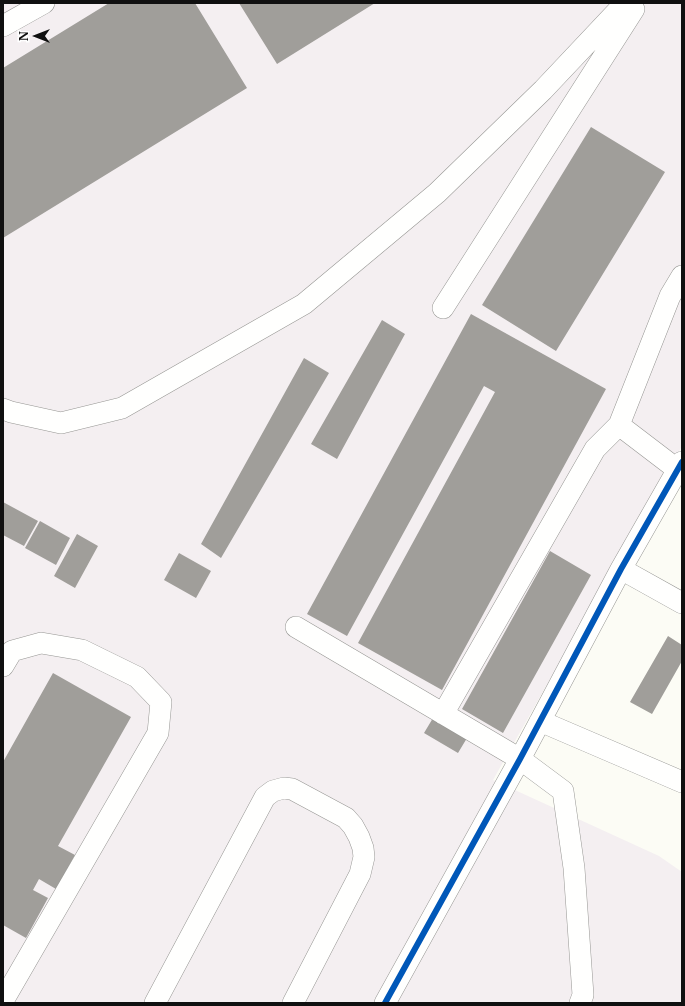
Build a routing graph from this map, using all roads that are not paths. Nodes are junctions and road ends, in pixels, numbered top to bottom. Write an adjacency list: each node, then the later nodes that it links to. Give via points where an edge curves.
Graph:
1 (44, 3): 4 (street)
2 (625, 3): 7 (street, via 543,90 437,193 304,304 122,408 61,423)
3 (637, 3): 6 (street)
4 (3, 26)
5 (682, 276): 8 (street, via 670,296)
6 (443, 308)
7 (3, 409)
8 (619, 426): 9 (street); 14 (street, via 595,449)
9 (680, 466): 10 (street)
10 (621, 569): 11 (street); 15 (street)
11 (682, 604)
12 (296, 627): 14 (street)
13 (3, 666): 18 (street, via 12,651 41,643 82,650 137,677 161,702 158,733)
14 (443, 714): 16 (street)
15 (540, 721): 16 (street); 17 (street)
16 (520, 759): 22 (street); 23 (street, via 563,790 574,868 584,995)
17 (682, 782)
18 (10, 975): 19 (street)
19 (3, 1001)
20 (155, 1003): 21 (street, via 265,797 273,790 284,788 292,789 346,818 359,837 364,857 360,874)
21 (294, 1003)
22 (385, 1003)
23 (580, 1003)

